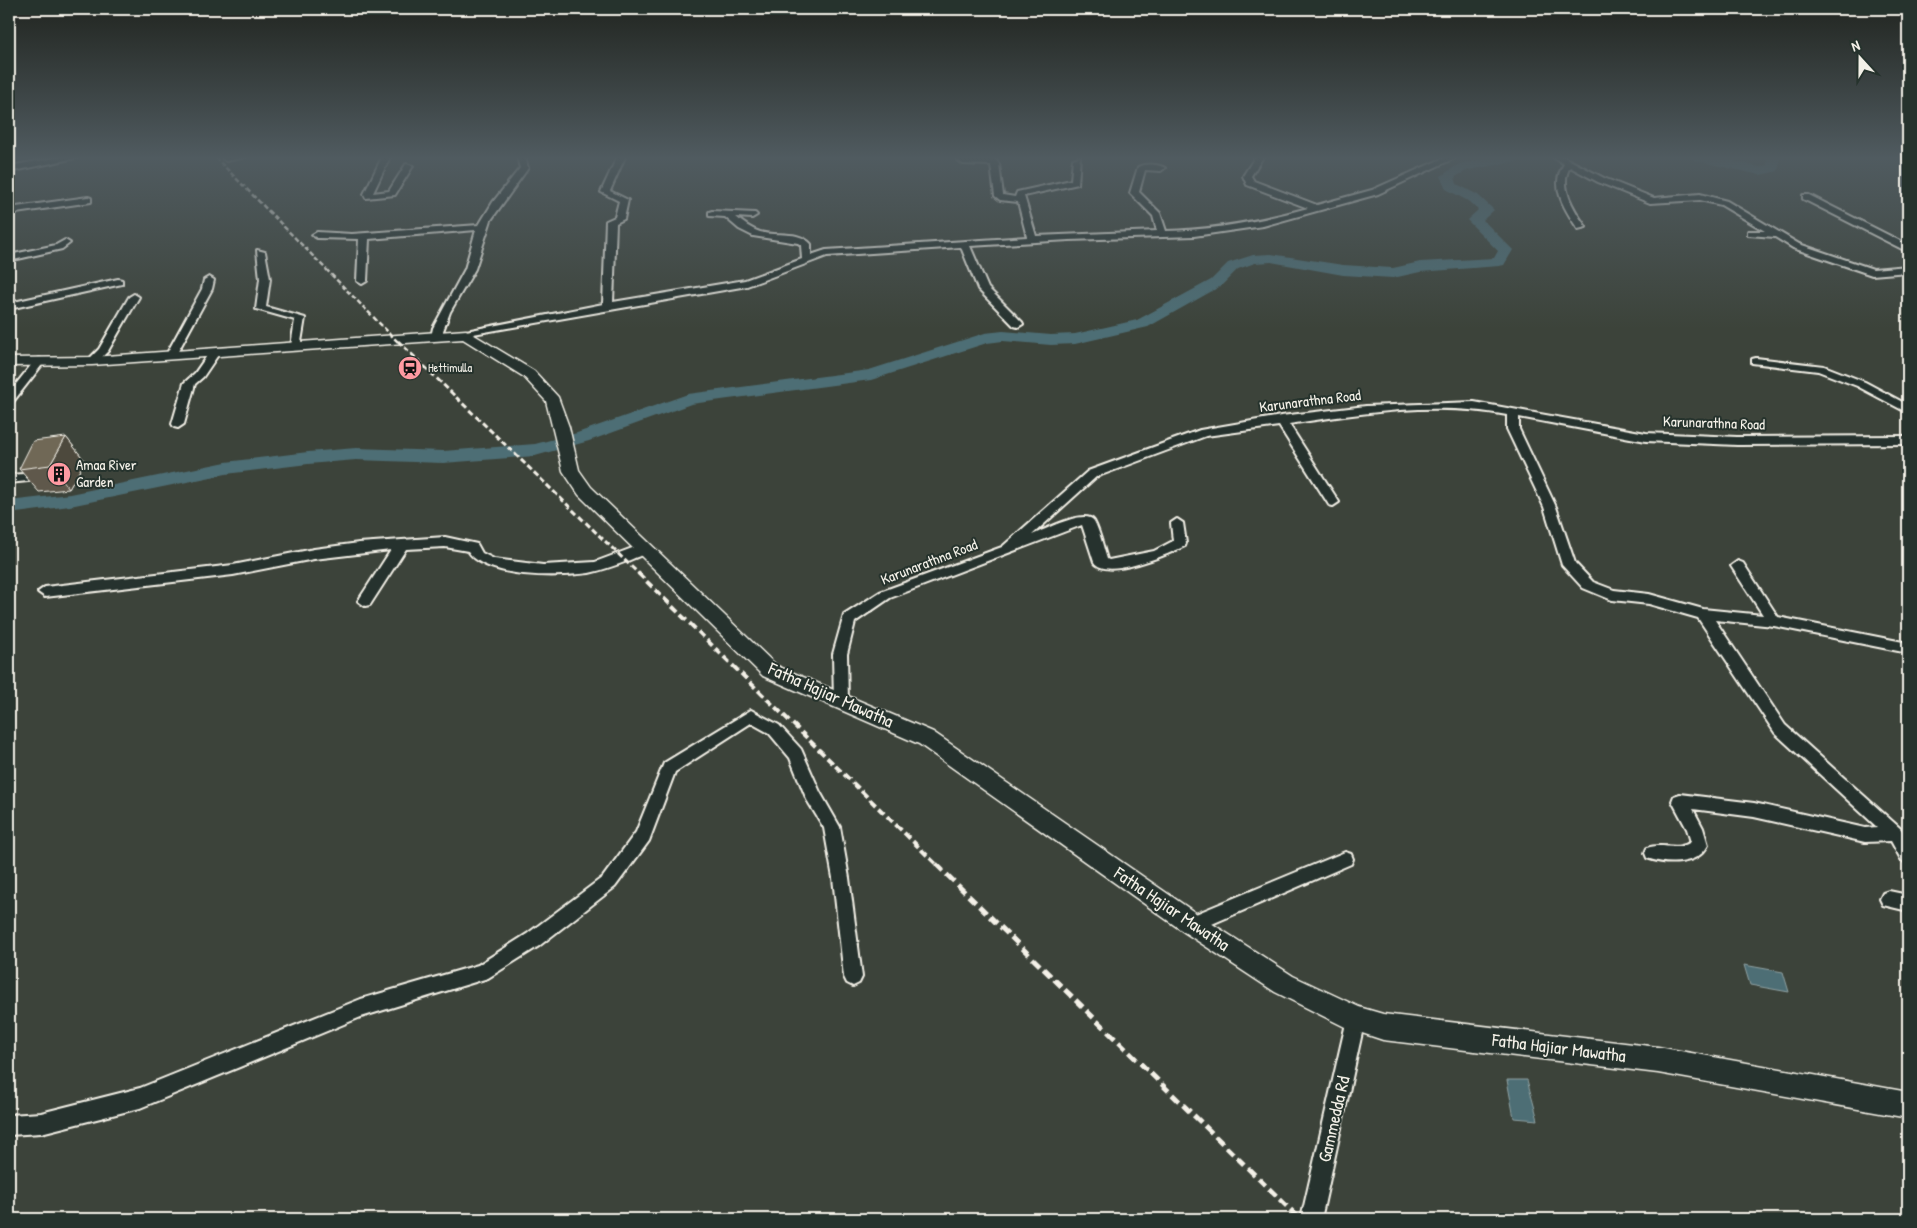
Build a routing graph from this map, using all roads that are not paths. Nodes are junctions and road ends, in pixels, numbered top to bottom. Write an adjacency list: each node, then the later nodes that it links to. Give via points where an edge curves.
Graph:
1 (491, 214): 12 (street)
2 (620, 214): 32 (street, via 619,219 611,221)
3 (727, 214): 25 (street, via 760,235 801,240 806,244)
4 (735, 214): 11 (street)
5 (1026, 214): 19 (street)
6 (1156, 214): 15 (street)
7 (1295, 214): 15 (street, via 1263,223)
8 (1573, 214): 13 (street)
9 (1743, 214): 18 (street)
10 (1841, 214): 22 (street)
11 (752, 215)
12 (482, 227): 17 (street); 35 (street, via 475,256 450,300)
13 (1581, 227)
14 (1751, 233): 18 (street)
15 (1162, 234): 19 (street)
16 (317, 235): 17 (street)
17 (364, 236): 28 (street)
18 (1779, 236): 26 (street, via 1796,246 1872,272)
19 (1032, 239): 21 (street)
20 (65, 243): 24 (street, via 59,248)
21 (964, 243): 25 (street, via 826,253); 33 (street, via 983,289)
22 (1908, 248)
23 (260, 252): 36 (street, via 265,279 261,309 300,318)
24 (9, 258)
25 (807, 261): 32 (street, via 747,283)
26 (1908, 269)
27 (209, 280): 38 (street)
28 (362, 281)
29 (118, 282): 31 (street)
30 (134, 297): 42 (street, via 103,351)
31 (9, 306)
32 (608, 306): 34 (street)
33 (1018, 324)
34 (466, 334): 35 (street); 54 (street, Fatha Hajiar Mawatha, via 529,374 553,400 571,471 585,491)
35 (436, 337): 36 (street)
36 (296, 346): 37 (street)
37 (215, 352): 38 (street); 47 (street, via 190,384)
38 (171, 355): 42 (street)
39 (40, 361): 41 (street); 42 (street); 43 (street)
40 (1756, 361): 44 (street, via 1820,368 1861,384)
41 (9, 362)
42 (92, 362)
43 (9, 400)
44 (1908, 410)
45 (1513, 412): 46 (street, Karunarathna Road, via 1474,405 1366,410); 48 (street, Karunarathna Road, via 1646,437 1737,441); 59 (street, via 1513,429 1550,507 1569,565 1588,585 1612,595 1649,599)
46 (1281, 420): 51 (street); 55 (street, Karunarathna Road, via 1204,433 1092,474)
47 (178, 424)
48 (1908, 440)
49 (9, 478): 50 (street)
50 (24, 478)
51 (1333, 502)
52 (1177, 523): 55 (street, via 1180,543 1157,555 1108,565 1101,562 1088,522 1082,520)
53 (401, 546): 54 (street, via 445,542 472,548 483,561 503,567 546,570 588,568); 57 (street, via 314,554 233,570); 58 (street)
54 (643, 549): 62 (street, Fatha Hajiar Mawatha, via 770,671)
55 (1007, 550): 62 (street, Karunarathna Road, via 885,595 849,619 840,654)
56 (1738, 566): 60 (street)
57 (45, 592)
58 (365, 601)
59 (1702, 614): 60 (street); 63 (street, via 1780,729)
60 (1774, 621): 61 (street)
61 (1908, 648)
62 (841, 702): 69 (street, Fatha Hajiar Mawatha, via 926,738)
63 (1896, 834): 64 (street, via 1866,835 1754,810 1680,802 1695,828 1700,845 1686,855); 65 (street)
64 (1653, 853)
65 (1908, 856)
66 (1345, 859): 69 (street)
67 (1889, 899): 68 (street)
68 (1908, 903)
69 (1192, 924): 71 (street, Fatha Hajiar Mawatha, via 1284,984)
70 (853, 978): 73 (street, via 832,827 813,795 796,754 774,729 751,716 669,768 643,836 609,882 533,940 482,972 361,1008 140,1098 41,1122)
71 (1356, 1019): 72 (street, Fatha Hajiar Mawatha, via 1384,1026 1658,1060); 74 (street, Gammedda Rd)
72 (1908, 1105)
73 (9, 1125)
74 (1311, 1219)

